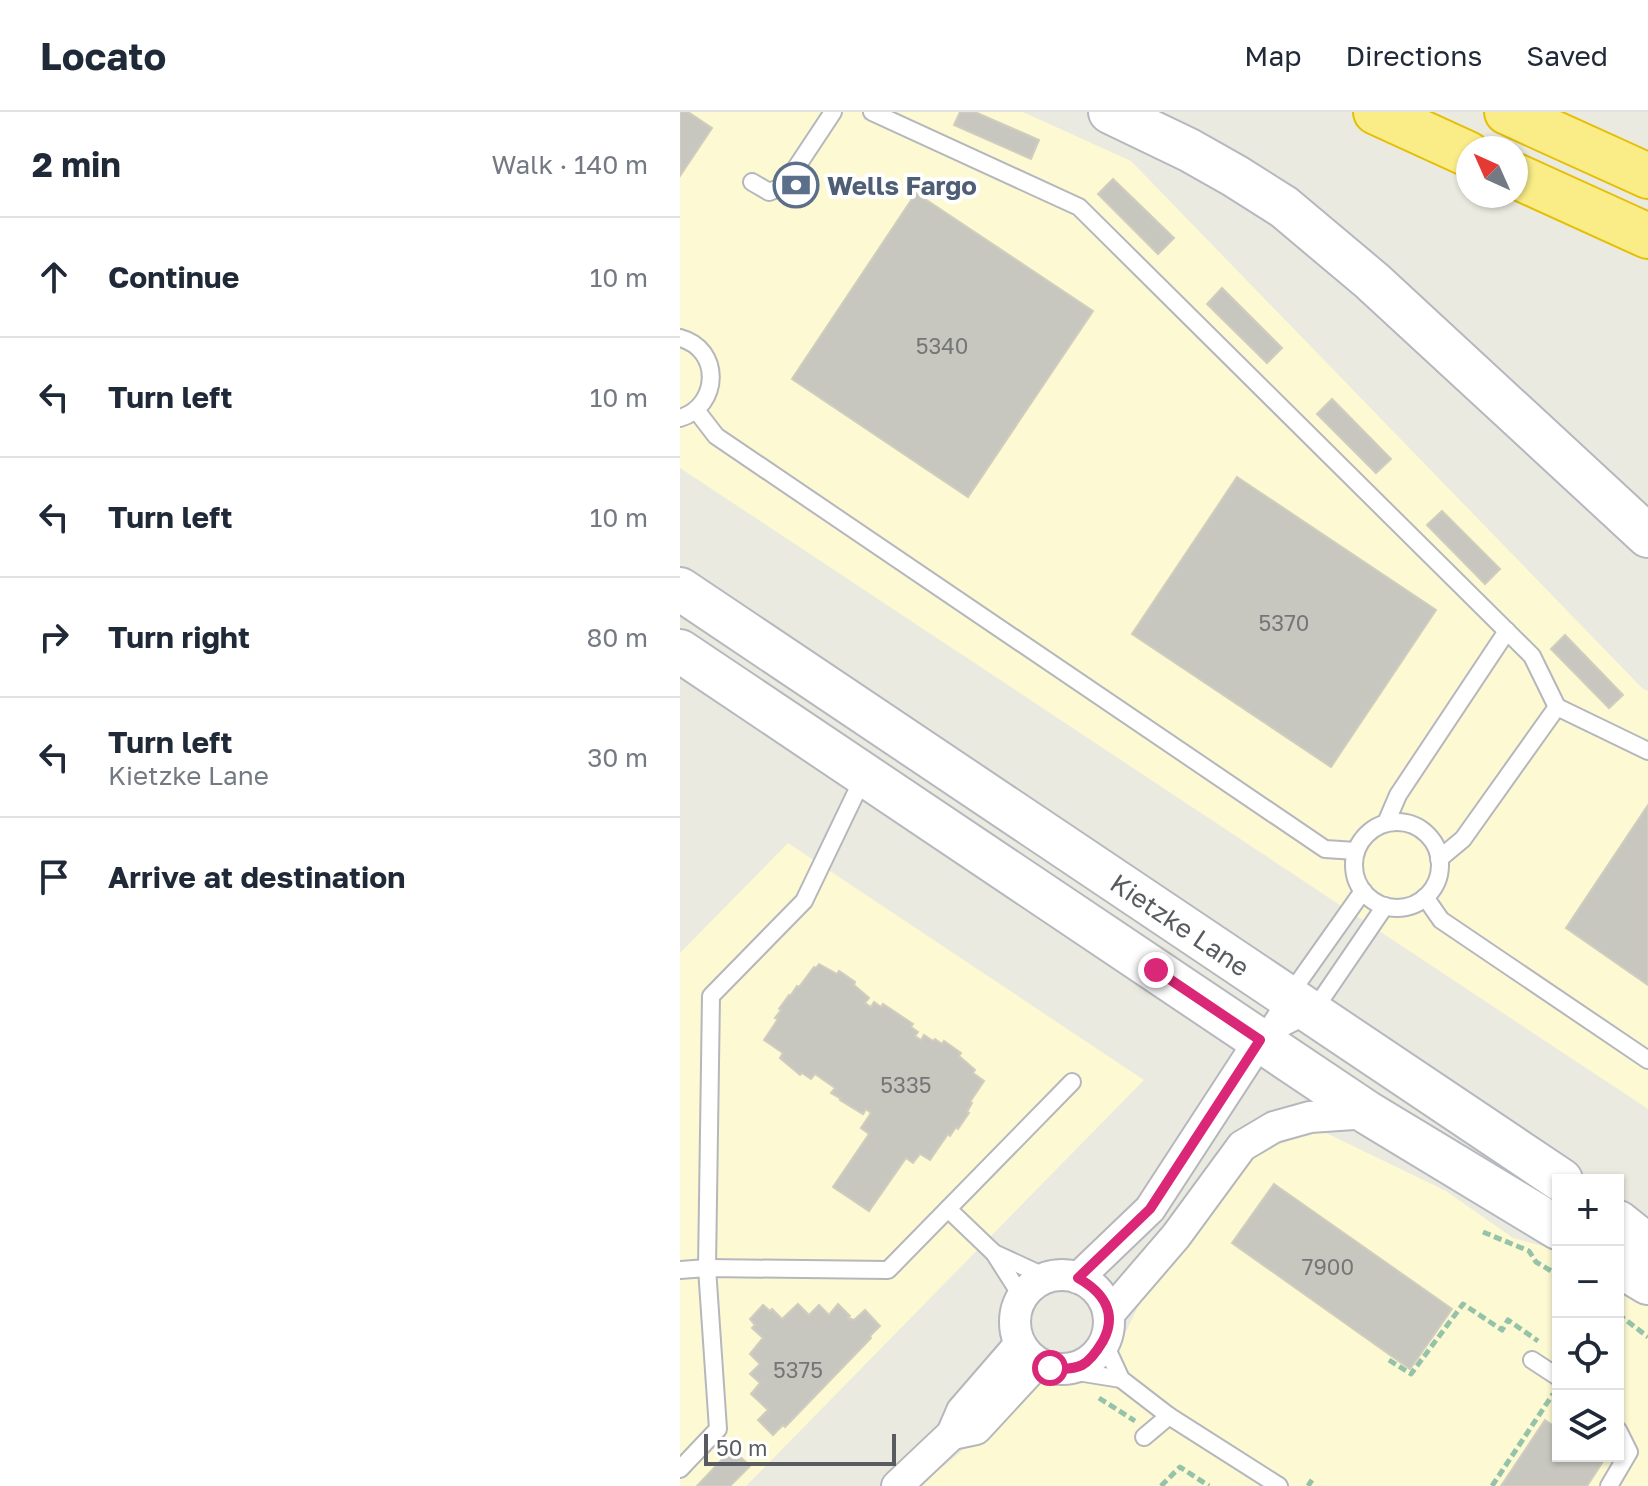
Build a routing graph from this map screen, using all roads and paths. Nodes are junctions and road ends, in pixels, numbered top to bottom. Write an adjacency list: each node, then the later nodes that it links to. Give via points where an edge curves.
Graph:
1 (833, 112): 9 (lane, via 784,186 769,192)
2 (872, 112): 16 (lane, via 1079,207)
3 (1110, 112): 14 (main road, via 1189,150 1284,207 1372,281)
4 (1376, 112): 6 (highway)
5 (1507, 112): 7 (highway)
6 (1456, 149)
7 (1648, 176)
8 (1528, 181): 10 (highway)
9 (752, 182)
10 (1648, 236)
11 (680, 338): 12 (lane, via 698,347 711,372 705,400)
12 (696, 410): 13 (lane); 22 (lane, via 716,436 1325,849)
13 (680, 418)
14 (1648, 536)
15 (680, 589): 27 (main road, Kietzke Lane)
16 (1507, 631): 18 (lane, via 1532,656); 21 (lane, via 1398,795)
17 (680, 651): 20 (main road, Kietzke Lane)
18 (1557, 707): 19 (lane); 23 (lane, via 1463,839)
19 (1648, 751)
20 (865, 774): 28 (main road, Kietzke Lane); 41 (lane, via 804,901 711,996)
21 (1386, 823): 22 (lane, via 1373,829); 23 (lane, via 1415,825 1435,845)
22 (1356, 851): 24 (lane, via 1356,879)
23 (1439, 859): 25 (lane, via 1434,887)
24 (1363, 891): 26 (lane); 27 (lane)
25 (1425, 897): 26 (lane, via 1413,905); 29 (lane, via 1441,920)
26 (1385, 906): 27 (lane)
27 (1300, 1005): 28 (lane); 28 (lane); 32 (main road, Kietzke Lane)
28 (1260, 1040): 31 (main road, Kietzke Lane); 46 (street, via 1150,1209)
29 (1648, 1060)
30 (1072, 1082): 33 (lane)
31 (1368, 1113): 35 (main road, Kietzke Lane); 50 (street, via 1310,1117 1274,1127 1242,1146)
32 (1552, 1174)
33 (948, 1209): 40 (lane); 41 (lane, via 888,1270)
34 (1624, 1214): 36 (main road)
35 (1552, 1224)
36 (1648, 1224)
37 (1624, 1227): 39 (main road)
38 (1483, 1232): 44 (path, via 1529,1251)
39 (1648, 1246)
40 (994, 1253): 45 (lane); 48 (lane)
41 (707, 1268): 43 (lane); 66 (lane, via 718,1429)
42 (1624, 1269): 47 (main road)
43 (680, 1270)
44 (1552, 1271)
45 (1046, 1277): 46 (street); 48 (street)
46 (1078, 1278): 50 (street, via 1103,1298)
47 (1648, 1283)
48 (1022, 1297): 53 (street, via 1014,1326)
49 (1624, 1318): 51 (path)
50 (1106, 1327): 53 (street, via 1093,1358 1080,1366); 57 (lane)
51 (1647, 1334)
52 (1546, 1347): 54 (path, via 1508,1320 1502,1330 1463,1304 1411,1374)
53 (1041, 1359): 57 (lane); 67 (street, via 976,1429 952,1434)
54 (1389, 1360)
55 (1532, 1360): 56 (lane)
56 (1552, 1373)
57 (1121, 1379): 60 (lane)
58 (1555, 1390): 71 (path)
59 (1091, 1396): 61 (path)
60 (1169, 1416): 62 (lane); 70 (lane)
61 (1134, 1420)
62 (1144, 1437)
63 (1624, 1442): 64 (lane, via 1629,1452)
64 (1624, 1460)
65 (1623, 1462): 72 (lane)
66 (680, 1469)
67 (897, 1486)
68 (1161, 1486): 69 (path, via 1180,1467)
69 (1209, 1486)
70 (1279, 1486)
71 (1492, 1486)
72 (1609, 1486)

